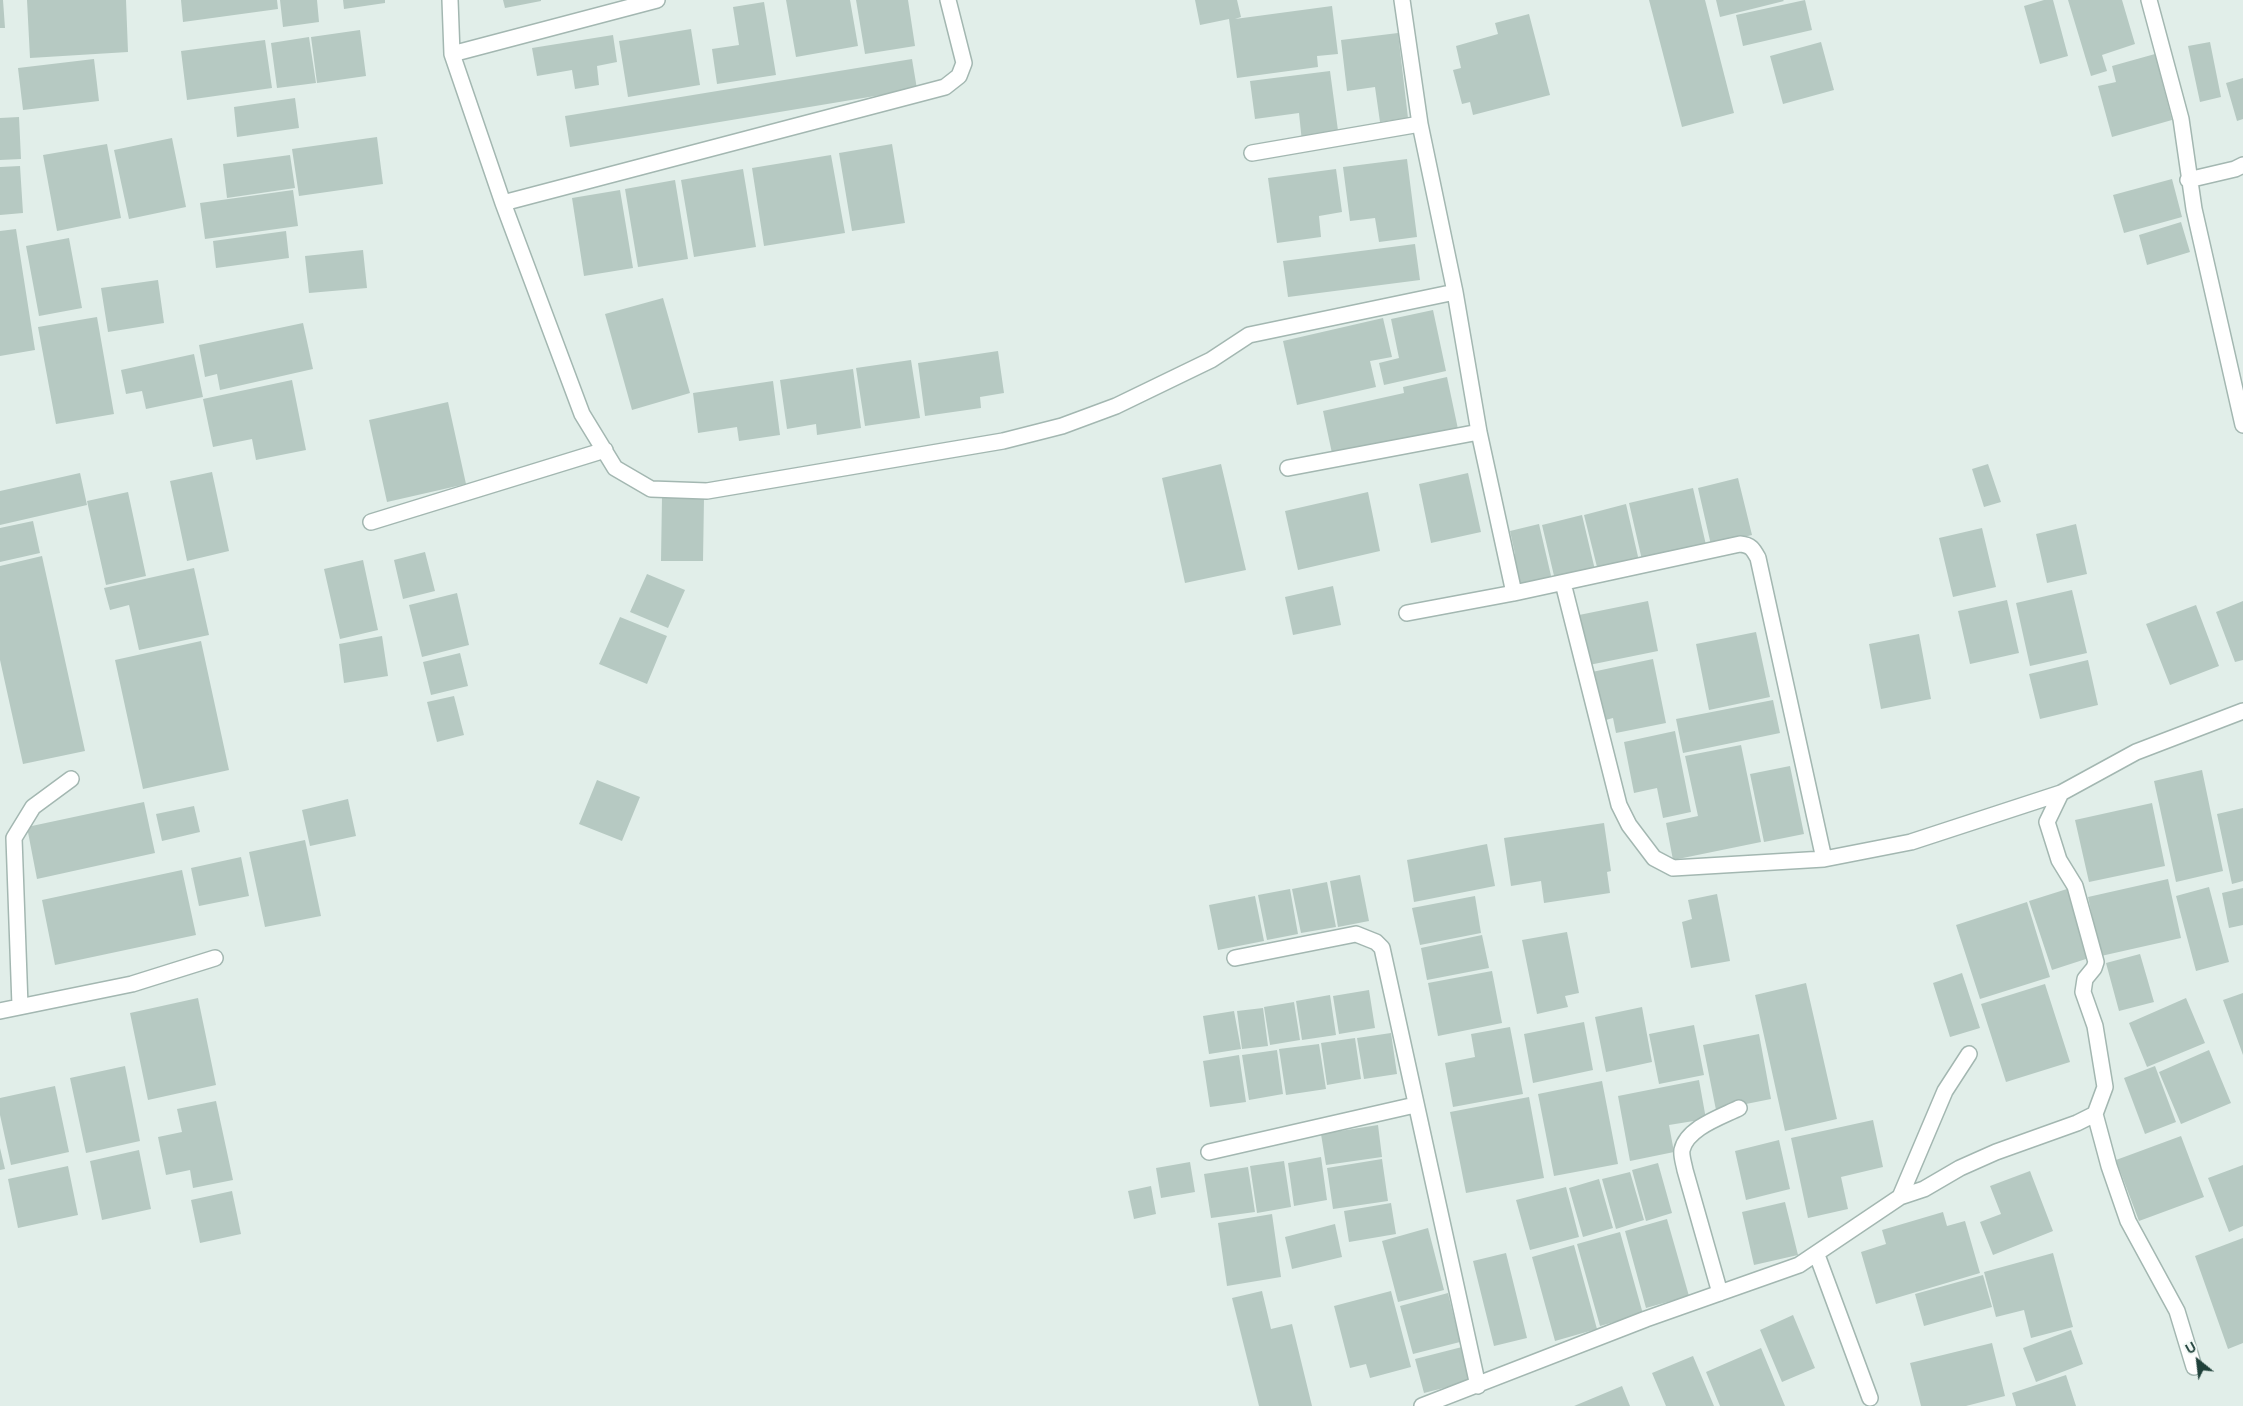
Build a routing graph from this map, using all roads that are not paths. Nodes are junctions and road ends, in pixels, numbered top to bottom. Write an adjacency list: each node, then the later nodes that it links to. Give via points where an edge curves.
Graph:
1 (450, 0): 6 (street)
2 (656, 0): 6 (street)
3 (948, 0): 11 (street, via 964,63 959,76 945,87)
4 (1402, 0): 7 (street)
5 (2149, 0): 10 (street, via 2181,119)
6 (452, 54): 11 (street)
7 (1420, 124): 8 (street); 12 (street)
8 (1252, 153)
9 (2243, 165): 10 (street)
10 (2188, 180): 13 (street)
11 (503, 203): 15 (street, via 582,414)
12 (1455, 292): 14 (street); 15 (street, via 1248,335 1211,360 1116,406 1062,426 1003,441 707,491 651,489 616,468)
13 (2243, 425)
14 (1479, 432): 16 (street); 19 (street)
15 (605, 450): 17 (street)
16 (1288, 468)
17 (371, 522)
18 (1563, 583): 19 (street); 24 (street, via 1619,804 1629,825 1654,858 1673,868); 24 (street, via 1740,544 1753,548 1758,558)
19 (1514, 593): 20 (street)
20 (1407, 613)
21 (2243, 711): 23 (street, via 2136,752)
22 (71, 779): 27 (street, via 33,807 14,838)
23 (2061, 793): 24 (street, via 1911,842); 32 (street, via 2047,822 2059,860 2075,886 2096,962 2083,992 2095,1026 2105,1087)
24 (1824, 859)
25 (215, 958): 27 (street, via 132,984)
26 (1235, 958): 30 (street, via 1356,934 1376,942 1386,960)
27 (20, 1006): 28 (street)
28 (0, 1011)
29 (1969, 1054): 34 (street, via 1945,1091)
30 (1416, 1105): 33 (street); 38 (street)
31 (1739, 1108): 36 (street, via 1699,1128 1682,1150)
32 (2096, 1114): 34 (street, via 1996,1152); 37 (street, via 2128,1221 2177,1311)
33 (1209, 1152)
34 (1900, 1198): 35 (street)
35 (1817, 1254): 36 (street, via 1799,1265); 39 (street)
36 (1720, 1293): 38 (street)
37 (2194, 1367)
38 (1478, 1386): 40 (street)
39 (1870, 1398)
40 (1422, 1406)

